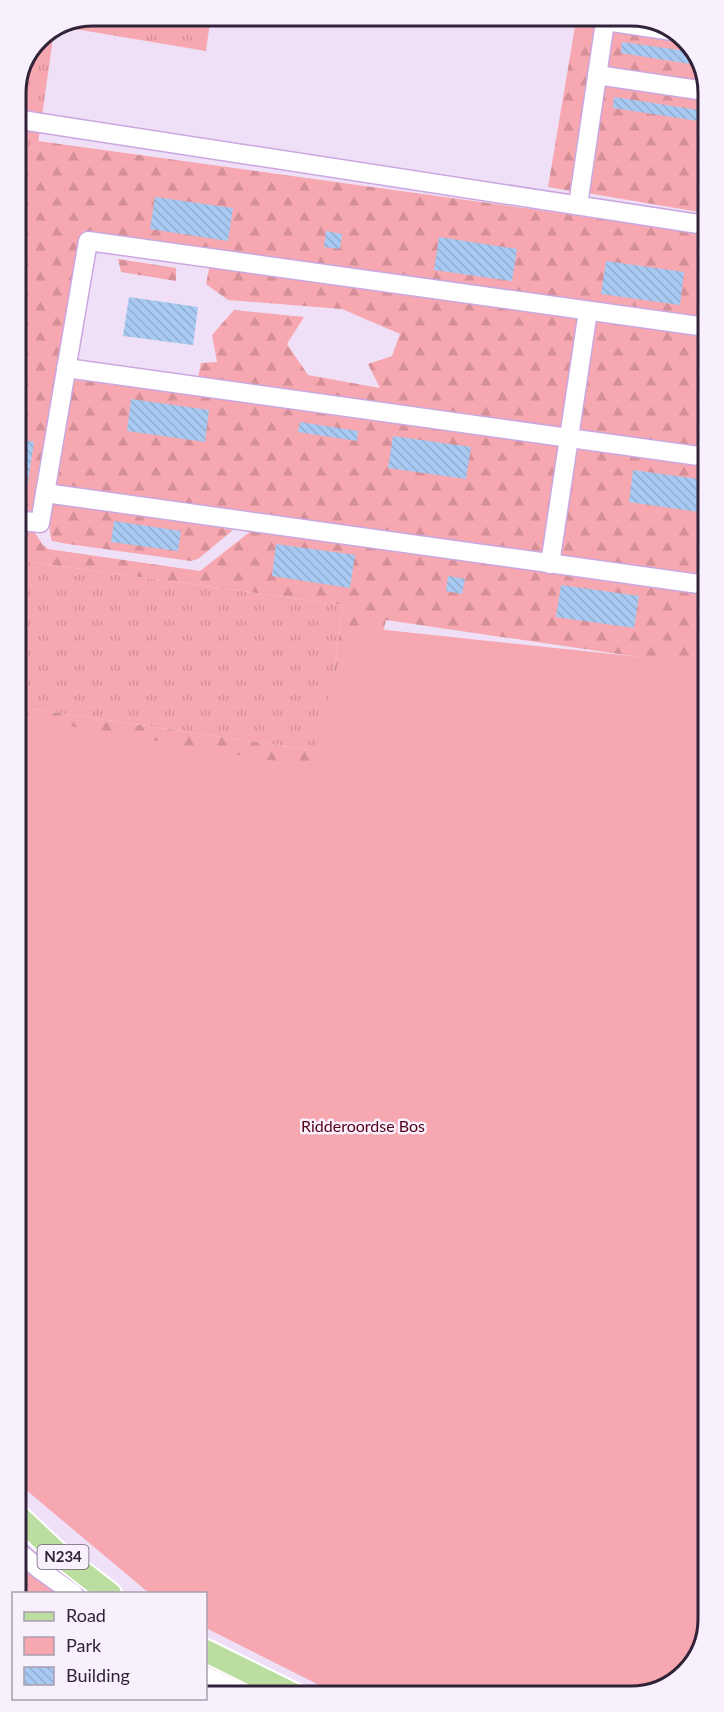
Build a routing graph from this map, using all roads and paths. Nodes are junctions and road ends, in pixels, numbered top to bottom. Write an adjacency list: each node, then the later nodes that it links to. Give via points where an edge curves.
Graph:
1 (605, 26): 2 (street)
2 (597, 75): 3 (street); 5 (street)
3 (698, 90)
4 (26, 120): 5 (street)
5 (578, 205): 6 (street)
6 (698, 224)
7 (588, 311): 8 (street); 9 (street, via 88,241); 10 (street)
8 (698, 326)
9 (66, 368): 10 (street); 12 (street)
10 (569, 438): 11 (street); 14 (street)
11 (698, 456)
12 (45, 493): 13 (street, via 40,523); 14 (street)
13 (26, 521)
14 (550, 564): 15 (street)
15 (698, 584)
16 (26, 1524): 19 (main road, N234)
17 (26, 1558): 18 (street)
18 (73, 1592)
19 (109, 1592)
20 (207, 1651): 23 (main road)
21 (207, 1676): 22 (street)
22 (228, 1686)
23 (278, 1686)

